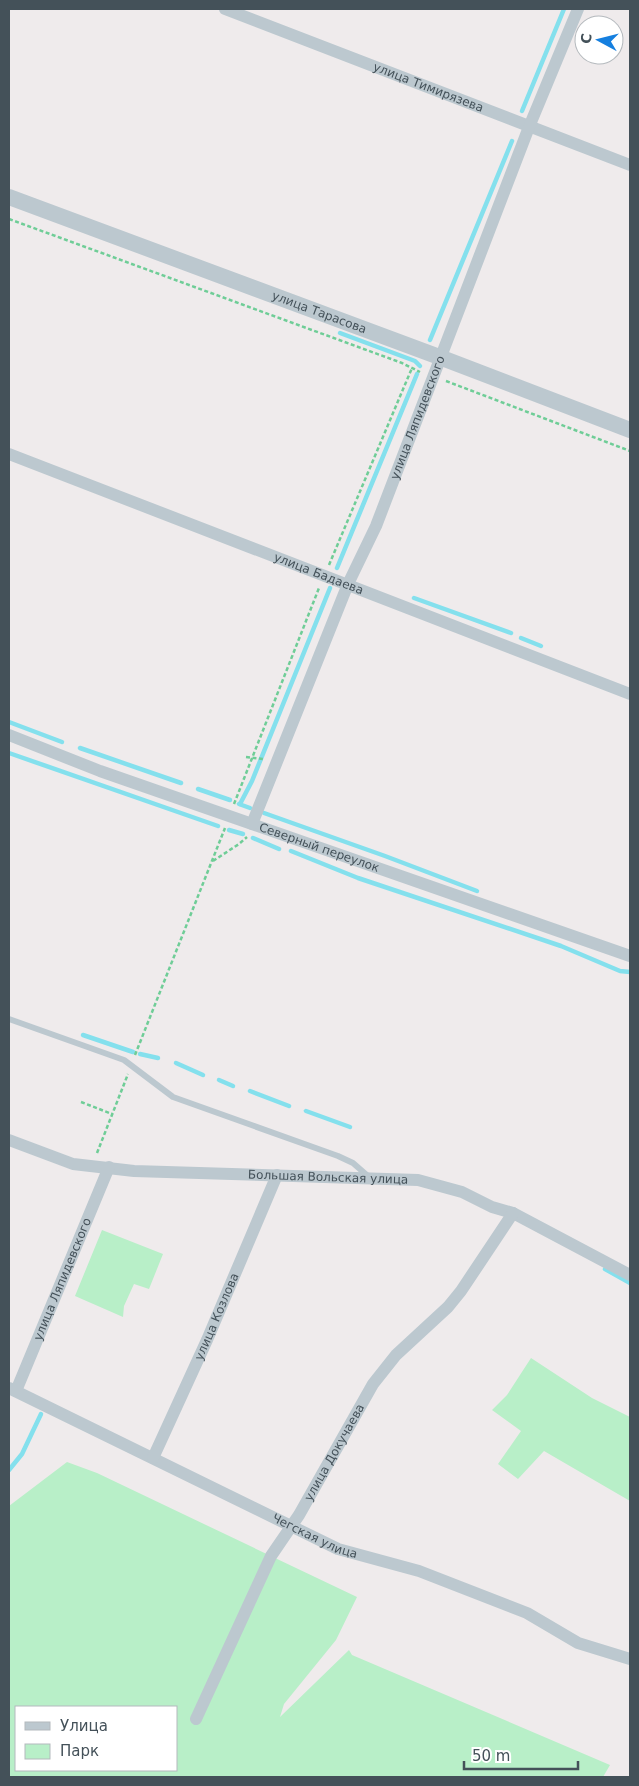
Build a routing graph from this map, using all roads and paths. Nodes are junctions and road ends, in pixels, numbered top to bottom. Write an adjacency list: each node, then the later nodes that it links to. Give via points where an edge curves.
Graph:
1 (225, 9): 3 (street, улица Тимирязева)
2 (578, 9): 3 (street, улица Ляпидевского)
3 (529, 127): 4 (street, улица Тимирязева); 7 (street, улица Ляпидевского)
4 (630, 165)
5 (9, 197): 7 (street, улица Тарасова)
6 (9, 219): 12 (path, via 412,368)
7 (442, 358): 8 (street, улица Ляпидевского); 9 (street, улица Тарасова)
8 (435, 377): 10 (path); 13 (street, улица Ляпидевского, via 376,526)
9 (630, 430)
10 (630, 451)
11 (9, 454): 12 (street, улица Бадаева)
12 (324, 575): 13 (street, улица Бадаева); 17 (path)
13 (348, 584): 14 (street, улица Бадаева); 20 (street, улица Ляпидевского)
14 (630, 694)
15 (9, 736): 19 (street, Северный переулок)
16 (246, 757): 17 (path)
17 (252, 757): 18 (path); 19 (path)
18 (264, 759)
19 (229, 816): 20 (street, Северный переулок); 21 (path)
20 (252, 824): 21 (path, via 246,839); 22 (street, Северный переулок)
21 (212, 861): 24 (path)
22 (630, 956)
23 (9, 1019): 24 (lane, via 114,1055)
24 (132, 1065): 26 (path); 31 (lane, via 173,1097 338,1156 353,1163)
25 (81, 1102): 26 (path)
26 (112, 1114): 28 (path)
27 (9, 1140): 28 (street, Большая Вольская улица, via 73,1164)
28 (92, 1165): 29 (street, Большая Вольская улица)
29 (109, 1167): 30 (street, Большая Вольская улица, via 134,1171); 34 (street, улица Ляпидевского)
30 (277, 1175): 31 (street, Большая Вольская улица); 35 (street, улица Козлова)
31 (372, 1180): 32 (street, Большая Вольская улица, via 418,1180 462,1192 492,1207)
32 (513, 1212): 33 (street, Большая Вольская улица); 36 (street, улица Докучаева, via 452,1301 384,1368)
33 (630, 1276)
34 (12, 1390): 35 (street, Чегская улица)
35 (153, 1458): 36 (street, Чегская улица)
36 (292, 1527): 37 (street, Чегская улица, via 352,1554 404,1566 527,1613 578,1642); 38 (street, улица Докучаева, via 268,1563)
37 (630, 1659)
38 (196, 1719)

